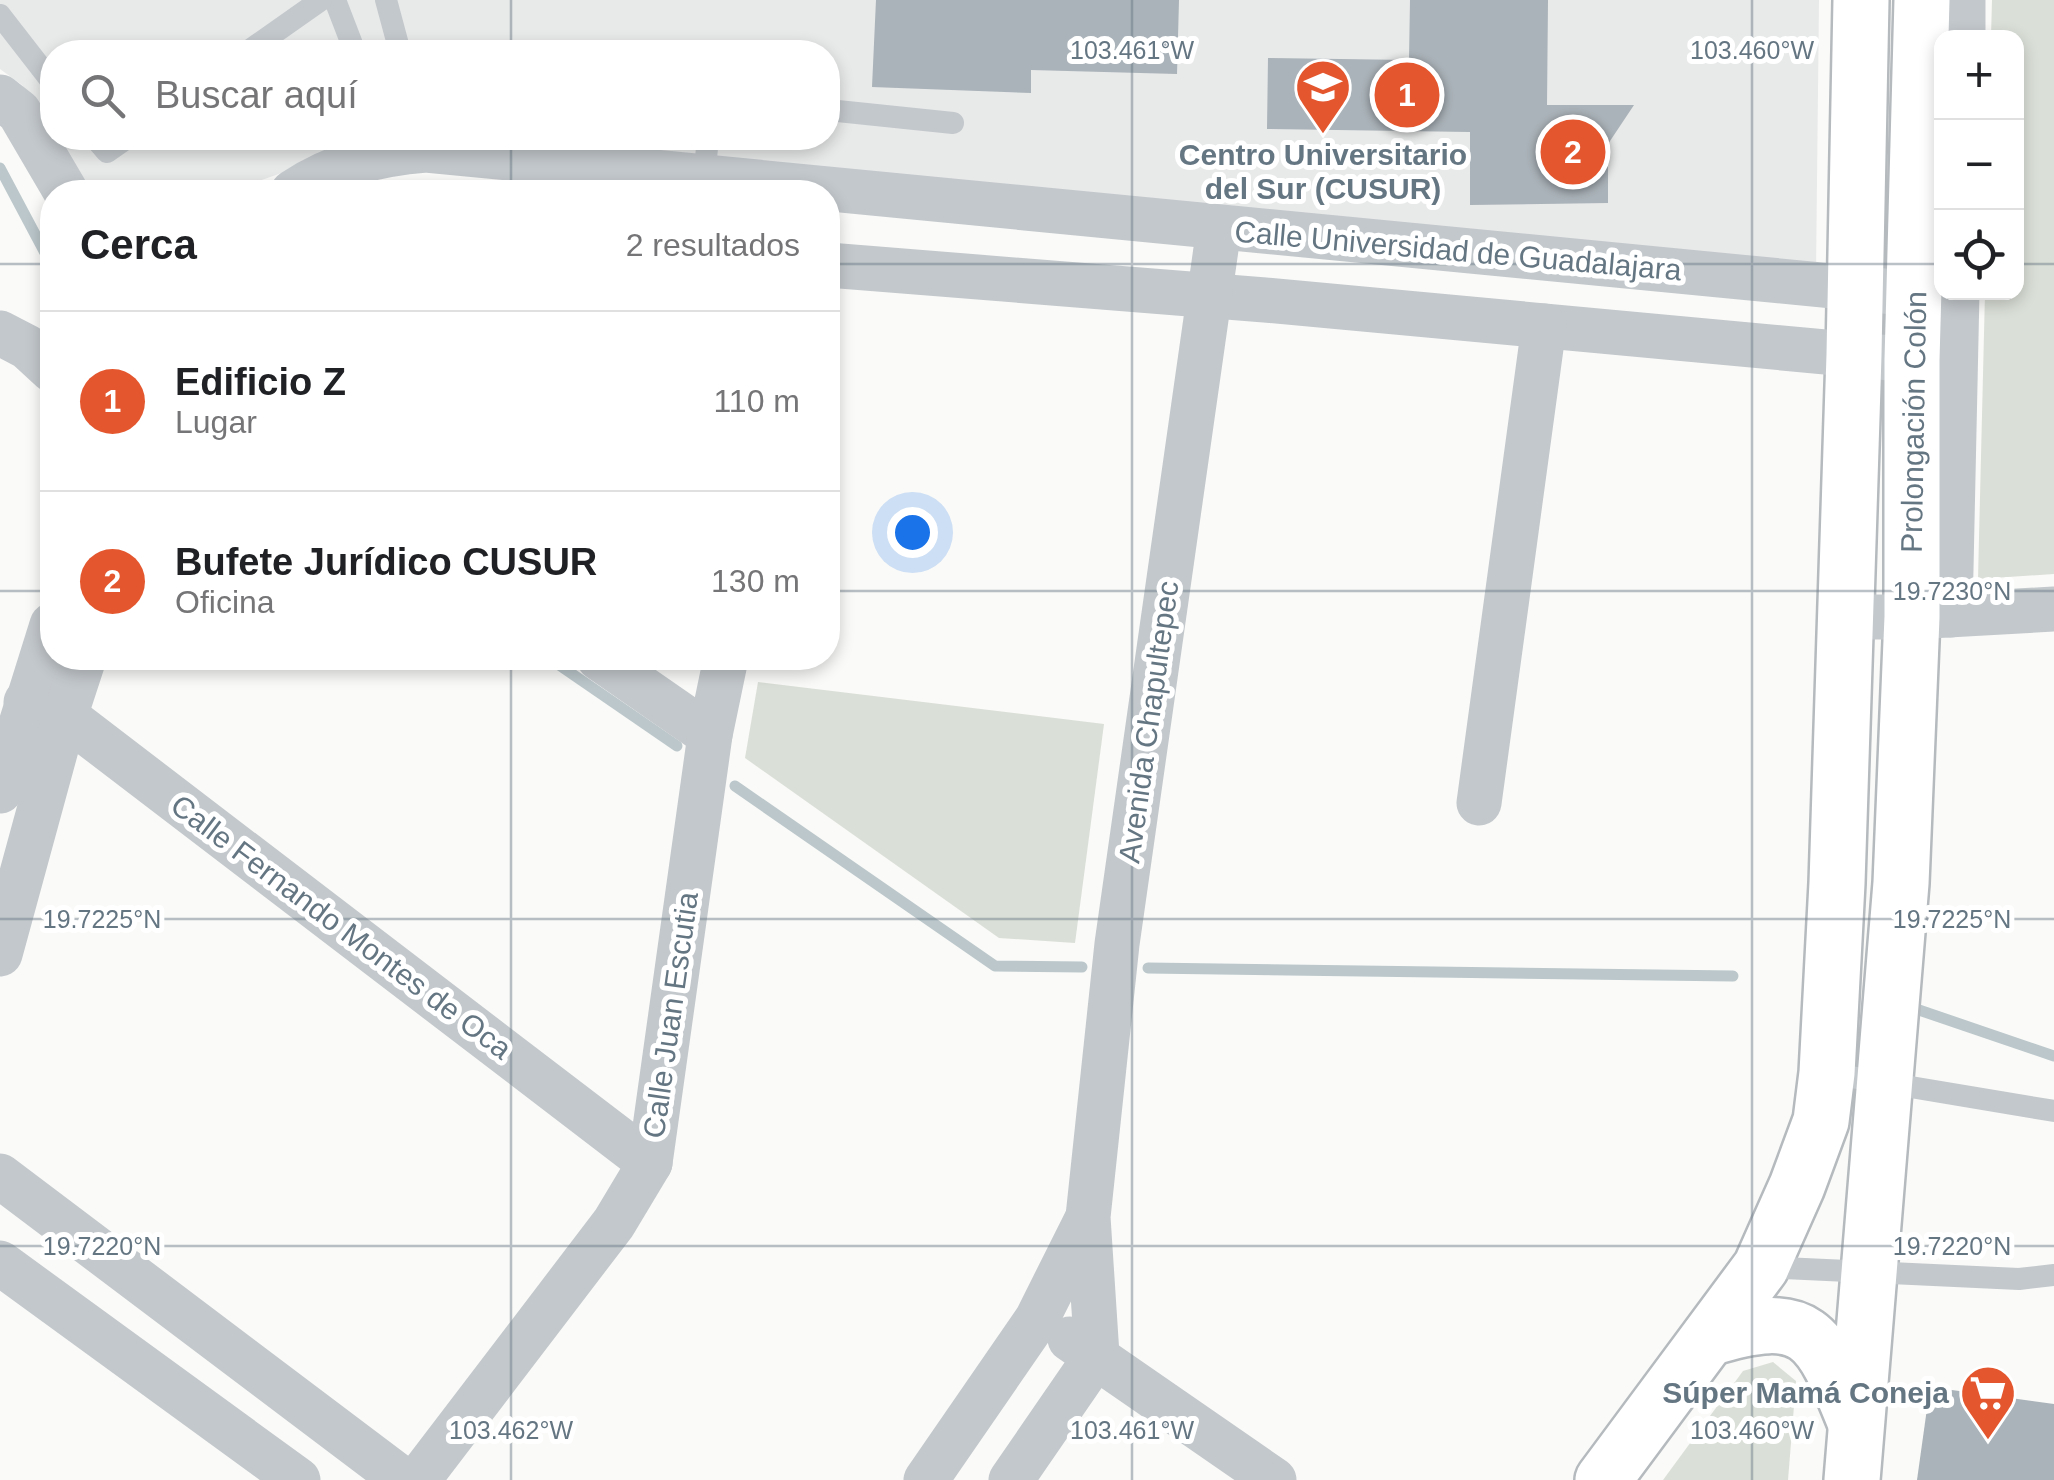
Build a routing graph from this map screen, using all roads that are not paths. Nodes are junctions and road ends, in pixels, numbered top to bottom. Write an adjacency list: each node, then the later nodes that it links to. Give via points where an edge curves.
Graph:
1 (321, 0): 9 (lane)
2 (335, 0): 10 (lane)
3 (386, 0): 11 (lane)
4 (1861, 0): 28 (main road, Prolongación Colón)
5 (1922, 0): 26 (main road, Prolongación Colón)
6 (1964, 0): 8 (street)
7 (0, 14): 12 (lane)
8 (1962, 30)
9 (264, 40)
10 (350, 40)
11 (397, 40)
12 (40, 66)
13 (0, 97): 16 (street, via 19,112)
14 (840, 111): 15 (lane)
15 (953, 124)
16 (40, 148)
17 (41, 150): 21 (street)
18 (385, 150): 22 (street, Calle Universidad de Guadalajara)
19 (532, 150): 20 (street, Calle Universidad de Guadalajara)
20 (706, 158): 23 (street, Calle Universidad de Guadalajara)
21 (59, 180)
22 (311, 180)
23 (777, 180)
24 (840, 194): 25 (street, Calle Universidad de Guadalajara)
25 (1219, 228): 28 (street, Calle Universidad de Guadalajara); 30 (street, Avenida Chapultepec)
26 (1934, 251)
27 (840, 266): 30 (street)
28 (1855, 288): 29 (street, Calle Universidad de Guadalajara); 35 (main road, Prolongación Colón)
29 (1934, 293)
30 (1211, 296): 33 (street); 55 (street, Avenida Chapultepec, via 1117,944)
31 (1934, 299): 37 (main road, Prolongación Colón)
32 (1936, 300): 39 (street, Prolongación Colón)
33 (1544, 326): 35 (street); 48 (street)
34 (0, 332): 36 (street)
35 (1854, 355): 37 (street); 40 (main road, Prolongación Colón)
36 (40, 359)
37 (1912, 360): 39 (main road, Prolongación Colón)
38 (2054, 609): 39 (street)
39 (1931, 616): 40 (street); 51 (main road, Prolongación Colón)
40 (1845, 617): 50 (main road, Prolongación Colón)
41 (48, 670): 45 (street)
42 (75, 670): 45 (street)
43 (616, 670): 46 (street)
44 (724, 670): 46 (street, Calle Juan Escutia)
45 (45, 709): 47 (street); 49 (street); 53 (street, Calle Fernando Montes de Oca)
46 (710, 735): 53 (street, Calle Juan Escutia)
47 (0, 791)
48 (1478, 804)
49 (0, 954)
50 (1827, 1074): 51 (lane); 57 (main road, Prolongación Colón, via 1821,1120)
51 (1887, 1082): 52 (lane); 58 (main road, Prolongación Colón)
52 (2054, 1111)
53 (650, 1162): 66 (street, Calle Juan Escutia, via 614,1224)
54 (0, 1176): 65 (street)
55 (1088, 1217): 60 (street, Avenida Chapultepec); 62 (street, Avenida Chapultepec)
56 (0, 1263): 64 (street)
57 (1761, 1268): 58 (lane); 61 (main road, Prolongación Colón)
58 (1871, 1272): 59 (lane); 63 (main road, Prolongación Colón)
59 (2054, 1275)
60 (1038, 1319): 62 (street); 67 (street, Avenida Chapultepec)
61 (1710, 1338): 63 (main road, via 1776,1323 1804,1333 1830,1360); 70 (main road, Prolongación Colón)
62 (1097, 1355): 68 (street); 69 (street)
63 (1855, 1454)
64 (298, 1480)
65 (403, 1480)
66 (418, 1480)
67 (926, 1480)
68 (1011, 1480)
69 (1274, 1480)
70 (1603, 1480)

